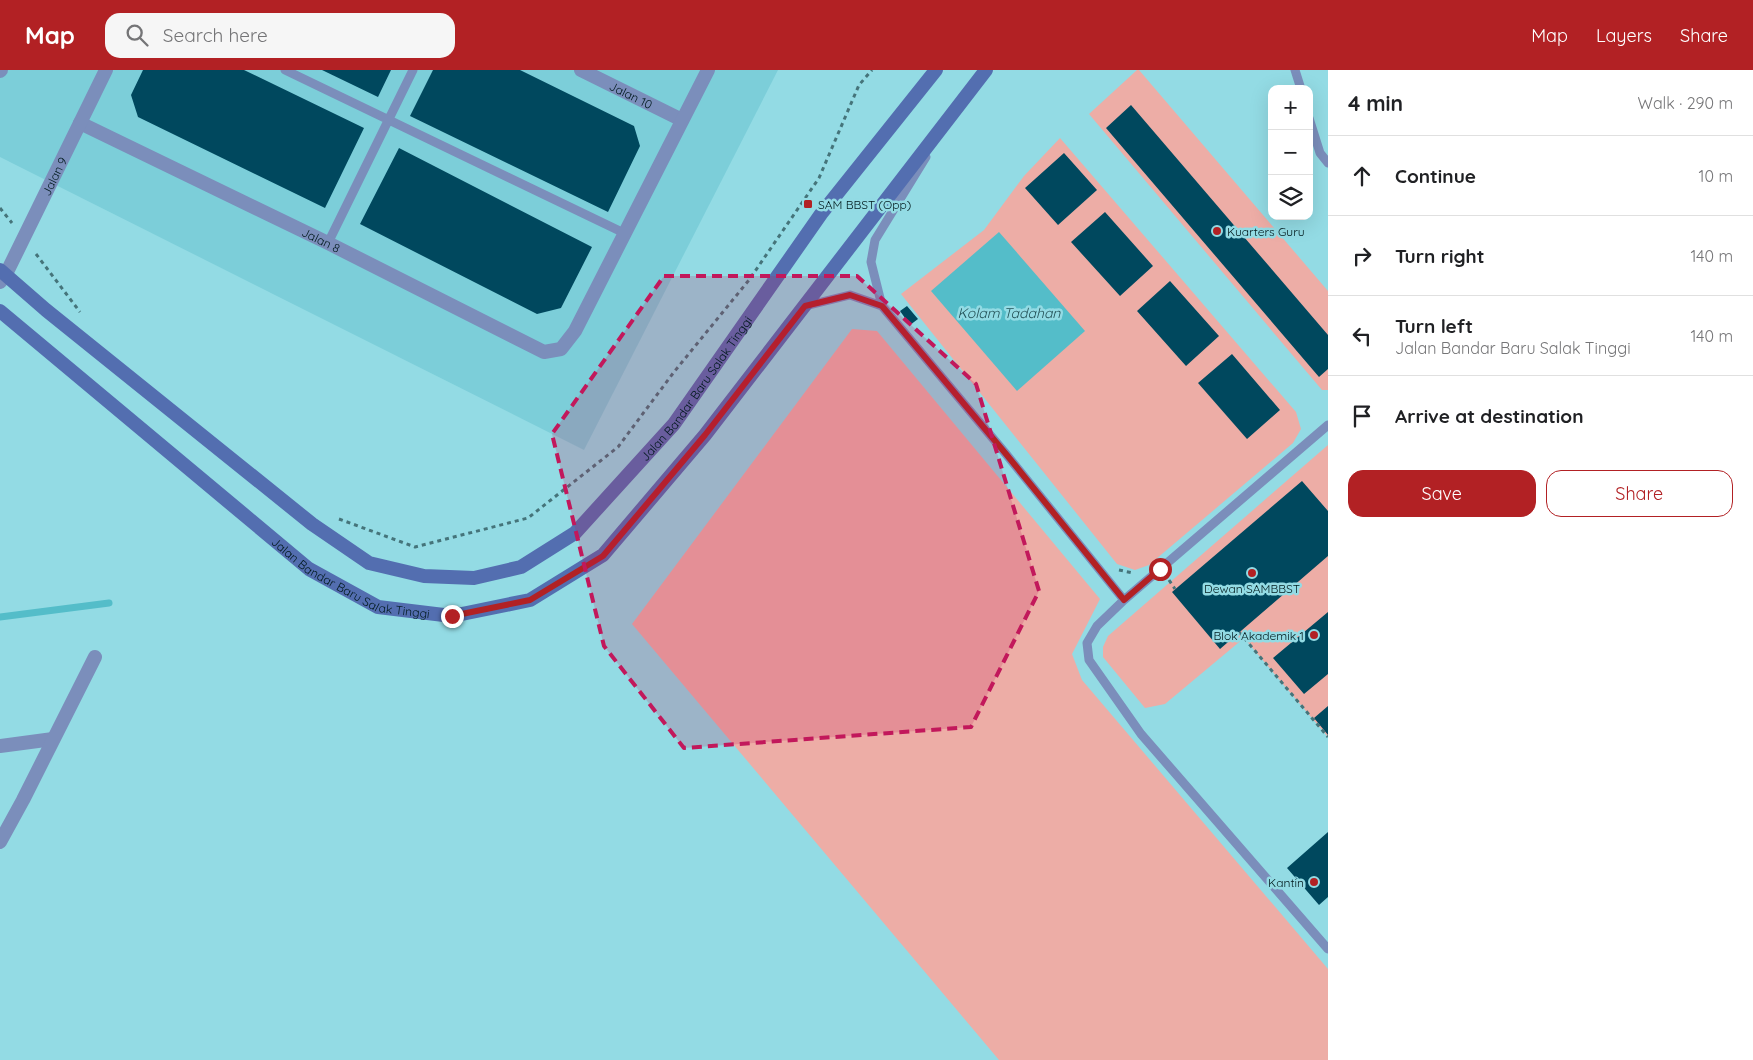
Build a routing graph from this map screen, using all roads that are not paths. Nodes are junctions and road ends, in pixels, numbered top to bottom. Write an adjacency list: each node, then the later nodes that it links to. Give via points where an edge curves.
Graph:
1 (106, 70): 13 (street, Jalan 9)
2 (285, 70): 11 (lane)
3 (413, 70): 11 (lane)
4 (581, 70): 12 (street, Jalan 10)
5 (708, 70): 12 (street)
6 (936, 70): 18 (main road, Jalan Bandar Baru Salak Tinggi, via 821,214 674,424 575,533 521,567 474,578 424,576 369,564 312,524)
7 (986, 70): 10 (main road, Jalan Bandar Baru Salak Tinggi)
8 (1295, 70): 9 (lane)
9 (1299, 85)
10 (954, 112): 19 (main road, Jalan Bandar Baru Salak Tinggi); 20 (lane, via 875,240 871,262)
11 (389, 120): 16 (lane); 17 (lane)
12 (682, 120): 16 (street)
13 (80, 123): 17 (street, Jalan 8); 18 (street, Jalan 9)
14 (1313, 130): 15 (lane, via 1320,153)
15 (1328, 163)
16 (624, 233): 17 (street, Jalan 8, via 575,331 562,349 544,352)
17 (328, 243)
18 (2, 275)
19 (805, 306): 20 (lane, via 850,295); 21 (main road, Jalan Bandar Baru Salak Tinggi, via 705,435 603,556 530,600 452,616 378,607 309,569)
20 (882, 306): 23 (lane)
21 (0, 311)
22 (1328, 426): 23 (lane)
23 (1124, 600): 28 (lane, via 1097,626 1087,643 1089,660 1141,734)
24 (95, 657): 25 (street)
25 (53, 739): 26 (street); 27 (street)
26 (0, 746)
27 (0, 842)
28 (1328, 949)

